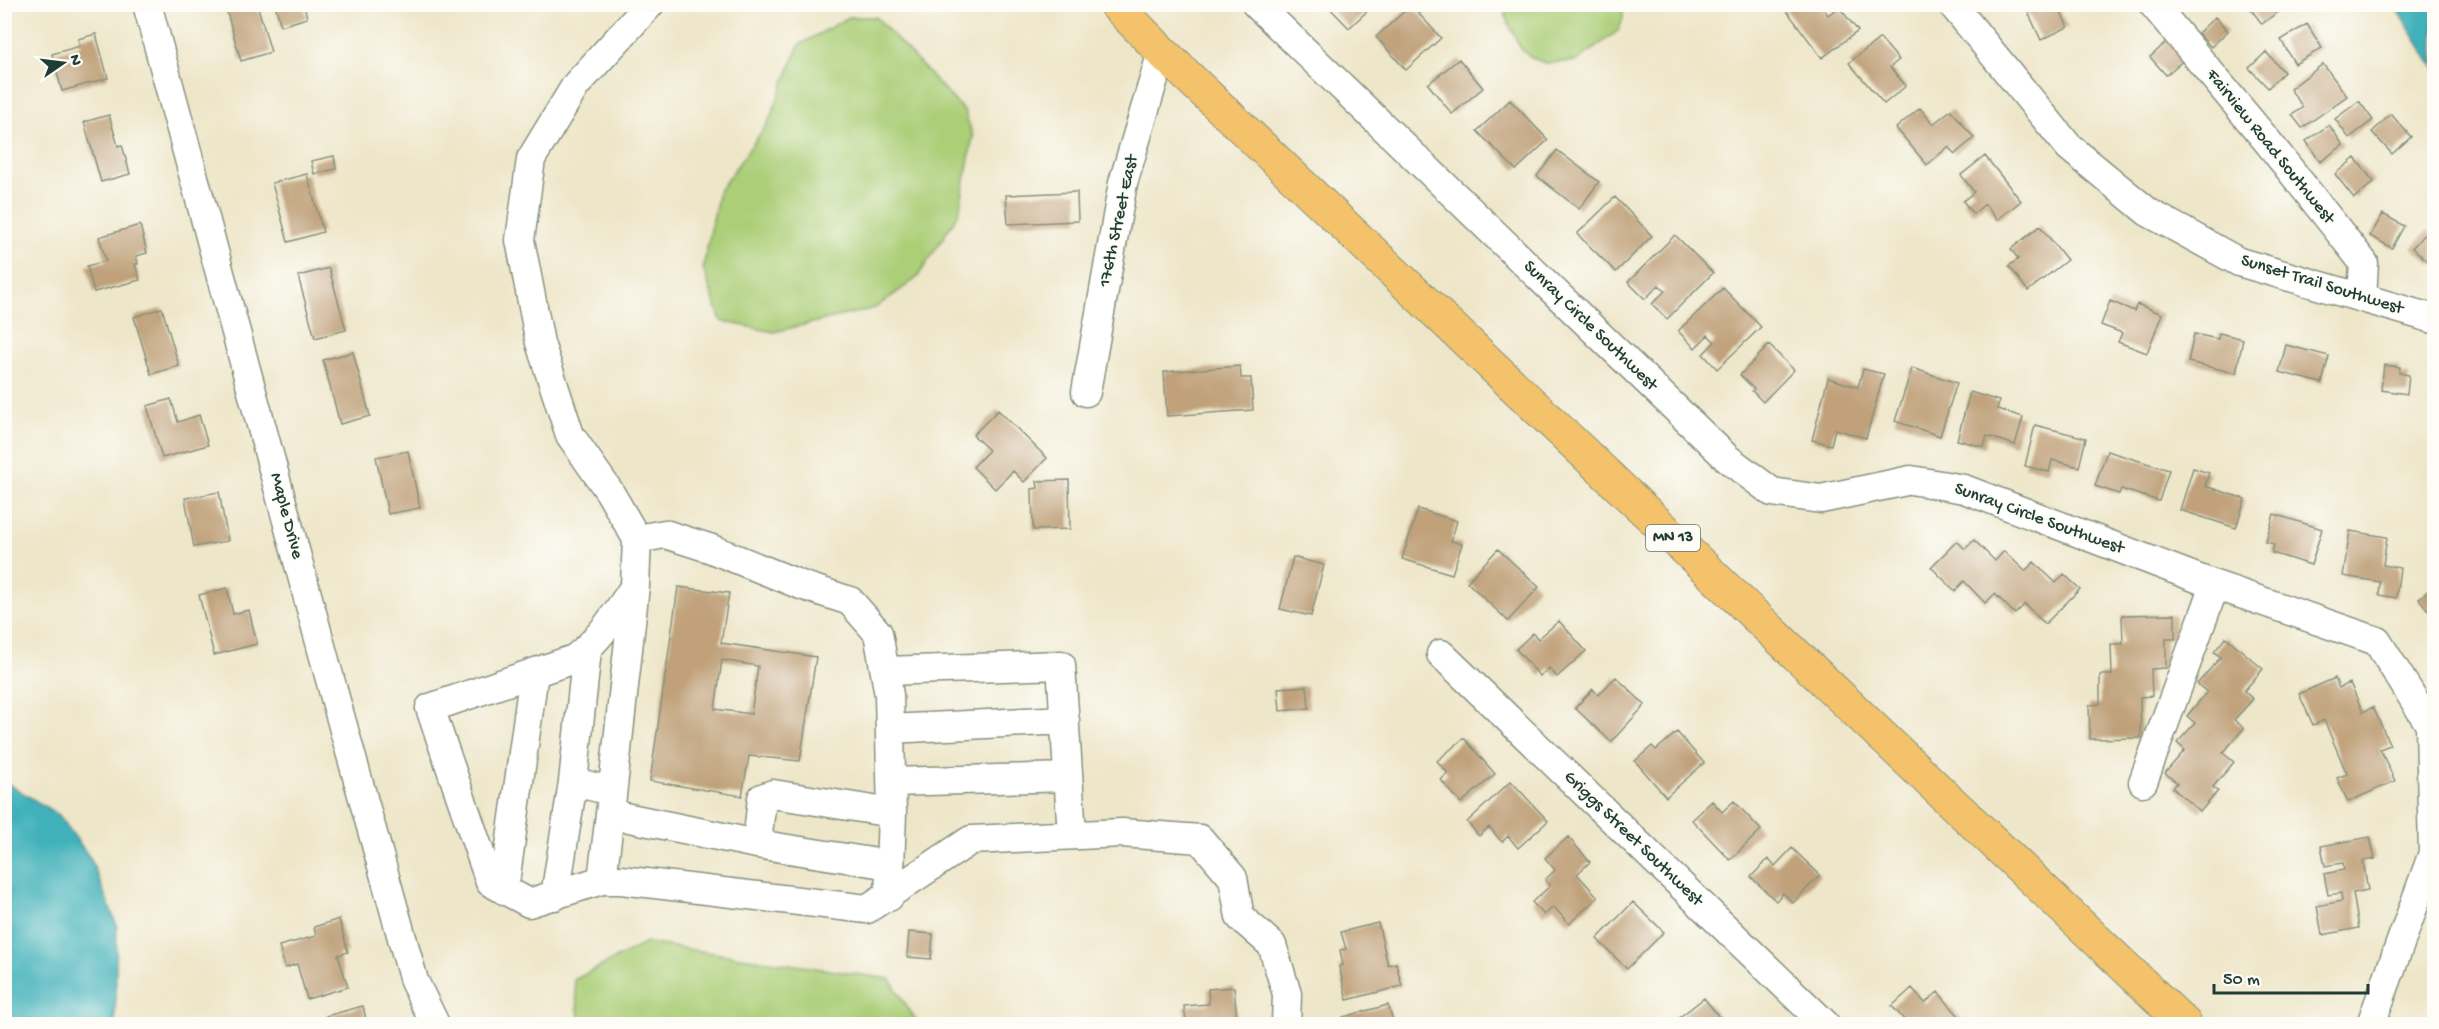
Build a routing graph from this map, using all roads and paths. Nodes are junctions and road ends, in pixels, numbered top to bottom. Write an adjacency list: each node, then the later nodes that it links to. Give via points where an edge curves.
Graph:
1 (147, 4): 33 (street, Maple Drive, via 414,981)
2 (650, 4): 11 (street, via 576,85 531,159 520,240 540,343 570,435)
3 (1115, 4): 7 (main road, MN 13)
4 (1256, 4): 12 (street, Sunray Circle Southwest, via 1728,459 1772,492 1821,499 1911,480 1964,489)
5 (1952, 4): 8 (street, Sunset Trail Southwest, via 2069,147 2148,212 2239,262)
6 (2153, 4): 8 (street, Fairview Road Southwest, via 2364,263)
7 (1162, 52): 10 (street, 176th Street East, via 1123,183); 36 (main road, MN 13)
8 (2362, 298): 9 (street, Sunset Trail Southwest)
9 (2434, 318)
10 (1086, 392)
11 (637, 539): 13 (street); 16 (street, via 665,534 850,601 878,633)
12 (2215, 585): 23 (street); 37 (street, Sunray Circle Southwest, via 2377,641 2430,726 2433,853)
13 (635, 586): 14 (street); 24 (street)
14 (587, 650): 17 (street, via 574,659); 21 (street)
15 (1441, 654): 35 (street, Griggs Street Southwest)
16 (885, 671): 18 (street, via 1061,665); 19 (street)
17 (534, 673): 30 (street); 30 (street, via 430,708 490,882)
18 (1065, 720): 19 (street); 20 (street)
19 (890, 729): 22 (street)
20 (1068, 777): 22 (street); 26 (street)
21 (573, 782): 24 (street); 31 (street)
22 (891, 782): 25 (street)
23 (2142, 782)
24 (611, 803): 27 (street); 29 (street)
25 (892, 813): 27 (street, via 773,794 762,798); 28 (street)
26 (1072, 835): 32 (street, via 972,840); 34 (street, via 1122,833 1200,839 1233,878 1240,916 1272,945 1287,994)
27 (757, 844): 28 (street)
28 (890, 865): 32 (street)
29 (602, 880): 31 (street); 32 (street, via 867,909)
30 (504, 890): 31 (street, via 529,903)
31 (555, 896)
32 (889, 897)
33 (435, 1024)
34 (1286, 1024)
35 (1824, 1024)
36 (2185, 1024)
37 (2371, 1024)

